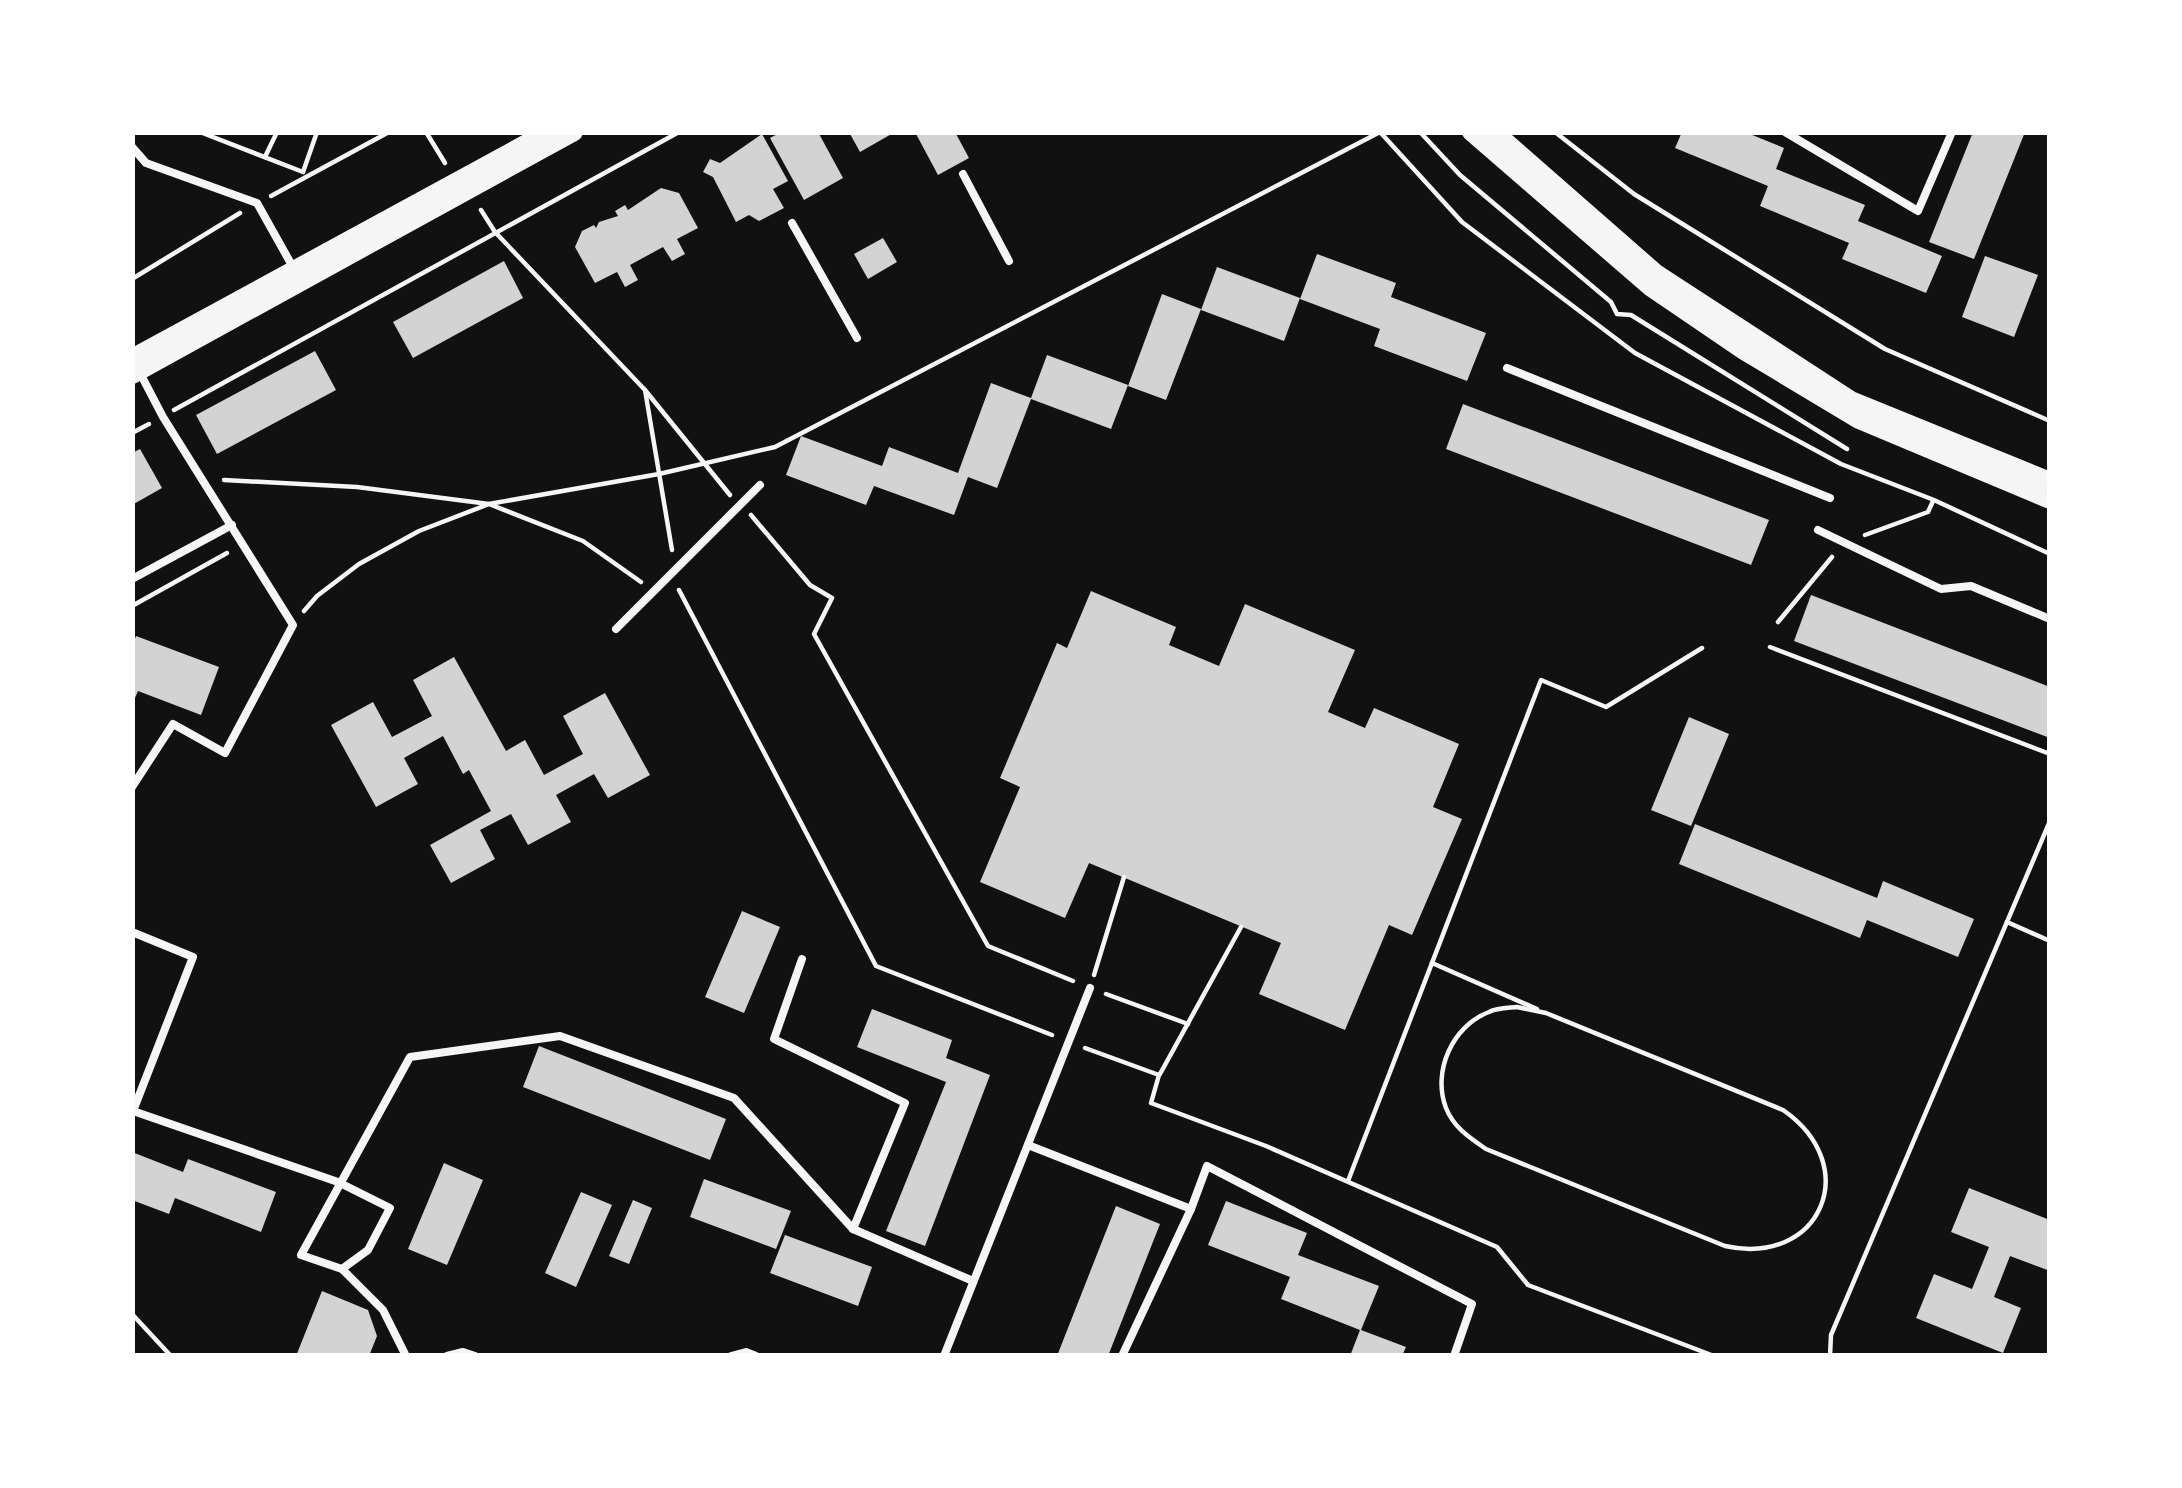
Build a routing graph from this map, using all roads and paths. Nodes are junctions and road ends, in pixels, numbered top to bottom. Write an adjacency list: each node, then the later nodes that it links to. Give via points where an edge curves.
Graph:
1 (200, 132): 18 (path)
2 (277, 132): 18 (path)
3 (317, 132): 19 (path)
4 (388, 132): 21 (path)
5 (426, 132): 22 (path)
6 (547, 132): 22 (street)
7 (574, 132): 22 (street)
8 (679, 132): 25 (path)
9 (1380, 132): 37 (path, via 775,447); 49 (path, via 1462,222 1635,353 1841,464)
10 (1420, 132): 36 (path, via 1617,314 1631,315)
11 (1471, 132): 43 (street, via 1650,287 1744,351 1859,420)
12 (1495, 132): 40 (street, via 1656,273 1851,400)
13 (1555, 132): 34 (path, via 1634,194 1885,349)
14 (1785, 132): 16 (lane)
15 (1952, 132): 16 (lane, via 1918,211)
16 (1801, 136)
17 (132, 147): 23 (lane, via 146,163)
18 (266, 157): 19 (path)
19 (303, 172): 21 (path)
20 (963, 174): 26 (lane)
21 (300, 180): 23 (path)
22 (464, 187): 25 (path); 27 (street); 30 (street)
23 (257, 203): 27 (lane); 28 (path)
24 (792, 223): 29 (lane)
25 (495, 232): 32 (path); 33 (path)
26 (1009, 261)
27 (295, 271): 30 (street)
28 (132, 279)
29 (856, 338)
30 (134, 368): 33 (lane)
31 (1507, 368): 42 (lane)
32 (645, 390): 37 (path); 39 (path)
33 (163, 417): 35 (path); 38 (lane)
34 (2050, 421)
35 (132, 433)
36 (1846, 449)
37 (704, 462): 39 (path); 45 (path)
38 (201, 473): 44 (path); 46 (lane)
39 (659, 474): 44 (path); 50 (path)
40 (2050, 482)
41 (760, 485): 45 (lane)
42 (1830, 498)
43 (2050, 500)
44 (489, 504): 52 (path, via 583,541); 55 (path, via 359,564)
45 (740, 506): 50 (lane); 69 (path, via 810,585 832,598 814,634 988,946)
46 (232, 525): 48 (lane); 51 (lane)
47 (1818, 530): 54 (lane, via 1941,590 1971,586)
48 (244, 544): 53 (path); 55 (lane)
49 (2050, 554)
50 (676, 569): 52 (lane); 72 (path, via 680,592 876,966)
51 (132, 579)
52 (654, 591): 56 (lane)
53 (132, 606)
54 (2050, 619)
55 (293, 625): 60 (lane, via 225,753 172,724)
56 (616, 629)
57 (1770, 646): 59 (path)
58 (1702, 648): 68 (path, via 1606,706 1541,680)
59 (2050, 754)
60 (132, 787)
61 (2050, 821): 63 (path)
62 (1124, 877): 69 (path)
63 (2007, 922): 66 (path); 92 (path, via 1831,1336)
64 (1241, 927): 71 (path)
65 (132, 932): 76 (lane, via 193,957 133,1111)
66 (2050, 941)
67 (802, 959): 78 (lane, via 774,1039 905,1103)
68 (1432, 963): 70 (path); 75 (path)
69 (1090, 988): 71 (path); 72 (lane)
70 (1546, 1013): 70 (path, via 1806,1125 1826,1178 1804,1231 1779,1246 1725,1246 1462,1133 1441,1080 1464,1028 1517,1006)
71 (1189, 1024): 73 (path)
72 (1068, 1042): 73 (path); 74 (lane)
73 (1160, 1075): 75 (path, via 1151,1103)
74 (1028, 1145): 77 (lane); 80 (lane)
75 (1348, 1181): 91 (path, via 1497,1247 1528,1285)
76 (338, 1182): 78 (lane, via 410,1057 560,1036 734,1098); 79 (lane, via 301,1255); 79 (lane, via 390,1208 368,1250)
77 (1191, 1209): 89 (lane); 90 (lane, via 1208,1166 1472,1304)
78 (853, 1229): 80 (lane)
79 (342, 1269): 83 (lane, via 383,1310)
80 (974, 1281): 88 (lane)
81 (132, 1314): 82 (path)
82 (171, 1356)
83 (406, 1356)
84 (447, 1356): 85 (lane)
85 (476, 1356)
86 (730, 1356): 87 (lane)
87 (756, 1356)
88 (944, 1356)
89 (1122, 1356)
90 (1454, 1356)
91 (1714, 1356)
92 (1831, 1356)

